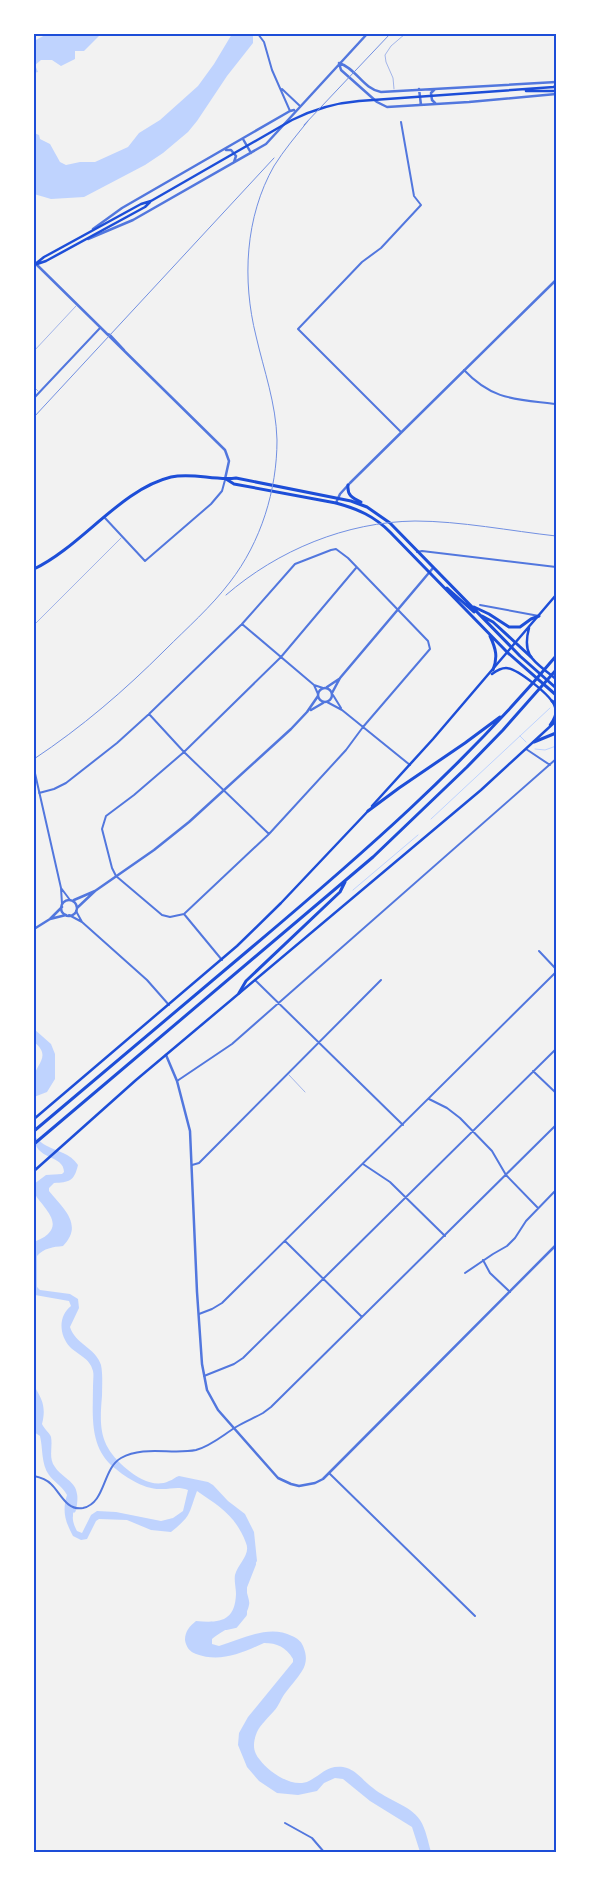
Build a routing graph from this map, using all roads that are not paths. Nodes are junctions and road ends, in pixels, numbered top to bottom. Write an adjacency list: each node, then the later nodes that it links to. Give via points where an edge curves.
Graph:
1 (258, 34): 7 (street)
2 (367, 34): 4 (street)
3 (405, 34): 10 (lane, via 388,48 386,55)
4 (339, 63): 10 (street, via 346,65 374,90); 13 (street, via 341,70 384,106); 14 (street)
5 (556, 83): 6 (street); 9 (main road, via 554,88)
6 (436, 88): 8 (street); 12 (street, via 432,100)
7 (282, 89): 14 (street); 16 (street)
8 (419, 89): 10 (street); 13 (street)
9 (520, 90): 11 (main road); 22 (main road, via 359,101 324,107 292,120)
10 (394, 91)
11 (556, 92): 12 (street)
12 (437, 104): 13 (street)
13 (421, 105)
14 (300, 106): 15 (street)
15 (296, 110): 16 (street); 20 (street, via 273,138)
16 (290, 111): 18 (street)
17 (401, 122): 35 (street, via 414,196 421,205 298,329)
18 (243, 140): 19 (street); 20 (street)
19 (225, 150): 21 (street, via 231,150 236,156); 23 (street, via 122,208)
20 (251, 154): 21 (street)
21 (234, 163): 24 (street, via 133,220)
22 (151, 201): 23 (main road); 24 (main road)
23 (86, 234): 25 (main road)
24 (88, 239): 25 (main road)
25 (35, 264): 27 (street)
26 (556, 280): 30 (street)
27 (77, 305): 28 (street); 29 (lane)
28 (100, 328): 32 (street); 36 (street, via 225,450 229,461)
29 (34, 351)
30 (464, 370): 34 (street, via 479,385 498,395); 35 (street)
31 (34, 387): 32 (lane)
32 (40, 392): 33 (street)
33 (34, 398)
34 (556, 404)
35 (401, 432): 37 (street)
36 (225, 479): 38 (main road, via 236,478); 39 (main road, via 234,484); 41 (main road, via 197,474 164,479 150,484); 42 (street, via 222,491 211,504 145,561)
37 (348, 485): 38 (street); 40 (main road, via 350,496)
38 (338, 497): 39 (street); 40 (main road)
39 (336, 503): 48 (main road, via 363,511 377,520)
40 (367, 508): 43 (main road, via 390,523)
41 (105, 518): 42 (street); 47 (main road, via 61,553)
42 (123, 537): 57 (lane)
43 (417, 552): 44 (street); 46 (main road)
44 (556, 567)
45 (356, 568): 53 (street); 56 (street, via 336,549 295,564); 63 (street)
46 (433, 568): 48 (street); 52 (main road)
47 (34, 569)
48 (429, 572): 49 (main road); 53 (street)
49 (443, 586): 54 (main road); 59 (main road)
50 (556, 595): 55 (main road)
51 (480, 605): 55 (street)
52 (471, 606): 54 (main road); 55 (main road, via 509,627 520,627)
53 (397, 610): 69 (street); 86 (street, via 428,641 430,649)
54 (480, 615): 60 (main road); 61 (main road)
55 (539, 616): 58 (main road)
56 (242, 624): 63 (street); 84 (street)
57 (34, 625)
58 (529, 627): 60 (main road); 64 (main road, via 526,644)
59 (489, 633): 62 (main road); 66 (main road, via 496,652)
60 (515, 643): 61 (main road); 64 (main road)
61 (511, 647): 62 (main road); 73 (main road)
62 (507, 652): 66 (main road); 77 (main road)
63 (281, 657): 71 (street); 91 (street)
64 (531, 657): 70 (main road)
65 (555, 657): 82 (main road)
66 (493, 670): 68 (main road)
67 (556, 670): 74 (main road)
68 (489, 675): 74 (main road, via 505,668 512,669); 93 (main road)
69 (340, 678): 72 (street); 75 (street)
70 (556, 679)
71 (314, 685): 72 (street); 76 (street)
72 (325, 688): 75 (street); 76 (street)
73 (556, 688)
74 (539, 690): 78 (main road); 101 (main road, via 444,790)
75 (332, 694): 79 (street, via 331,700); 81 (street)
76 (318, 695): 79 (street); 83 (street)
77 (556, 695)
78 (552, 701): 80 (main road); 87 (main road, via 556,713)
79 (326, 702): 81 (street); 83 (street)
80 (556, 704)
81 (342, 710): 86 (street)
82 (508, 711): 98 (main road); 133 (main road, via 365,852)
83 (307, 712): 96 (street)
84 (150, 714): 91 (street); 97 (street, via 71,779)
85 (556, 721): 87 (main road)
86 (363, 727): 93 (street); 99 (street)
87 (548, 729): 89 (main road)
88 (556, 733): 89 (main road)
89 (534, 742): 90 (main road)
90 (526, 749): 94 (street); 115 (main road)
91 (184, 752): 96 (street); 100 (street, via 106,816 102,829)
92 (556, 759): 94 (street)
93 (410, 765): 98 (main road)
94 (550, 765): 118 (street)
95 (34, 769): 97 (street)
96 (225, 790): 99 (street); 100 (street, via 154,850)
97 (39, 793): 102 (street)
98 (368, 811): 113 (main road, via 282,904)
99 (269, 834): 107 (street)
100 (116, 876): 103 (street); 107 (street, via 162,915)
101 (346, 881): 117 (main road, via 340,892 246,981); 134 (main road)
102 (61, 888): 104 (street); 105 (street)
103 (95, 891): 104 (street); 106 (street)
104 (71, 900): 105 (street); 106 (street)
105 (62, 906): 108 (street); 109 (street)
106 (77, 909): 108 (street); 110 (street)
107 (184, 914): 113 (street)
108 (68, 915): 109 (street); 110 (street)
109 (50, 919): 111 (street)
110 (82, 922): 119 (street, via 147,980)
111 (34, 929)
112 (539, 951): 114 (street)
113 (222, 960): 119 (main road)
114 (556, 971): 128 (street)
115 (255, 980): 117 (main road); 118 (street)
116 (381, 980): 120 (street)
117 (239, 993): 122 (main road)
118 (278, 1004): 120 (street); 125 (street, via 232,1044)
119 (168, 1005): 129 (main road)
120 (318, 1043): 124 (street); 130 (street)
121 (556, 1049): 123 (street)
122 (166, 1055): 125 (street); 137 (main road)
123 (533, 1072): 127 (street); 132 (street)
124 (288, 1073): 126 (lane); 136 (street, via 199,1163)
125 (177, 1080): 136 (street, via 190,1131)
126 (306, 1092)
127 (556, 1093)
128 (429, 1099): 130 (street); 132 (street, via 454,1113)
129 (34, 1119)
130 (403, 1125): 135 (street)
131 (556, 1125): 138 (street)
132 (472, 1131): 138 (street, via 492,1151); 140 (street)
133 (34, 1132)
134 (34, 1144)
135 (363, 1164): 140 (street, via 381,1175); 143 (street)
136 (192, 1165): 149 (street)
137 (34, 1171)
138 (506, 1175): 141 (street); 142 (street)
139 (556, 1190): 141 (street)
140 (406, 1198): 142 (street); 147 (street)
141 (538, 1208): 145 (street, via 507,1246)
142 (445, 1236): 150 (street)
143 (285, 1241): 147 (street); 149 (street, via 222,1303)
144 (556, 1245): 148 (street)
145 (482, 1260): 146 (street); 148 (street)
146 (465, 1273)
147 (323, 1279): 150 (street); 151 (street, via 243,1358)
148 (510, 1292): 153 (street)
149 (198, 1314): 151 (street)
150 (362, 1317): 152 (street, via 267,1410)
151 (204, 1376): 152 (street, via 211,1398)
152 (234, 1428): 153 (street, via 284,1482 306,1486 315,1484); 154 (street, via 200,1449 128,1454 111,1467 98,1496 88,1506 78,1508 63,1500 50,1483)
153 (329, 1473): 155 (street)
154 (34, 1476)
155 (475, 1616)
156 (285, 1823): 157 (street, via 312,1838)
157 (324, 1852)

